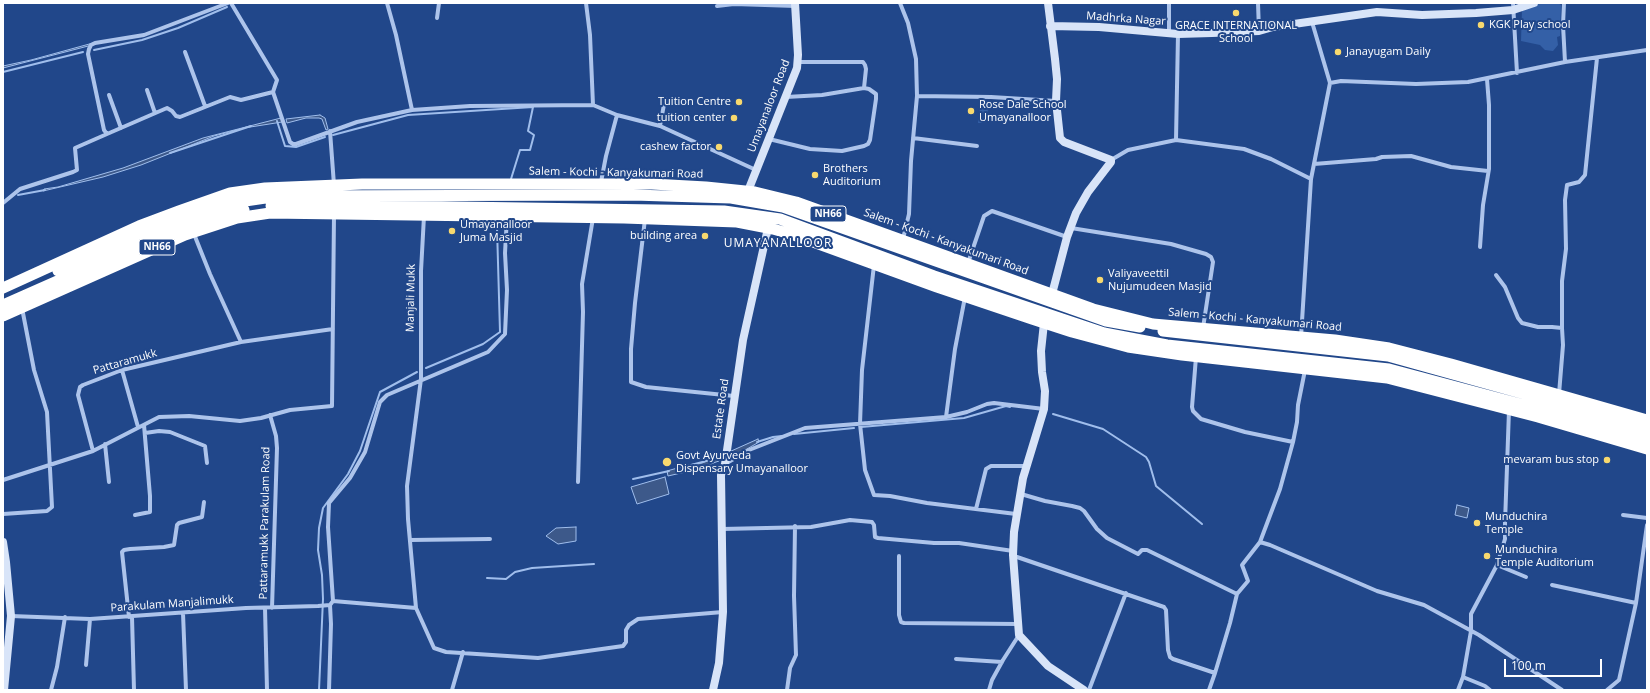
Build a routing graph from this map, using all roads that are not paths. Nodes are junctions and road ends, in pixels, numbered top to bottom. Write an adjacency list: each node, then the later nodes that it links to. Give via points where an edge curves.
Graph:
1 (229, 3): 30 (street, via 277,80); 44 (street, via 144,35 91,45 88,54 102,126)
2 (387, 3): 38 (street)
3 (439, 3): 14 (street)
4 (586, 3): 37 (street)
5 (900, 3): 32 (street, via 908,23 916,59)
6 (1048, 3): 16 (street)
7 (1169, 3): 18 (street)
8 (1258, 3): 17 (street)
9 (1534, 3): 13 (street, Madhrka Nagar)
10 (1564, 3): 24 (street)
11 (795, 4): 12 (street); 23 (street, Umayanaloor Road)
12 (717, 6)
13 (1513, 6): 15 (street, Madhrka Nagar, via 1476,13 1422,15 1377,12); 25 (street)
14 (437, 18)
15 (1312, 22): 17 (street, Madhrka Nagar); 27 (street)
16 (1050, 26): 18 (street, Madhrka Nagar, via 1099,27); 35 (street, via 1057,79)
17 (1259, 31): 19 (street, Madhrka Nagar)
18 (1170, 34): 19 (street, Madhrka Nagar)
19 (1178, 34): 47 (street)
20 (1647, 50): 22 (street)
21 (185, 52): 36 (street)
22 (1597, 58): 24 (street); 81 (street, via 1586,175 1579,182 1567,184)
23 (798, 62): 28 (street, via 863,62 866,65); 33 (street, Umayanaloor Road)
24 (1565, 62): 25 (street)
25 (1517, 73): 26 (street)
26 (1487, 79): 27 (street, via 1416,84 1341,81); 52 (street)
27 (1330, 83): 50 (street)
28 (864, 88): 33 (street, via 822,95); 46 (street, via 876,94 868,144 842,151 810,149)
29 (147, 90): 39 (street)
30 (273, 92): 36 (street, via 241,100 230,97); 43 (street, via 290,142 296,144)
31 (109, 94): 42 (street)
32 (917, 96): 35 (street); 45 (street)
33 (786, 97): 46 (street, Umayanaloor Road)
34 (665, 99): 41 (street)
35 (1056, 101): 49 (street, via 1060,138 1064,142)
36 (205, 106): 39 (street, via 180,117 167,108)
37 (593, 106): 38 (street, via 470,106); 40 (street)
38 (412, 110): 43 (street, via 357,122)
39 (155, 113): 42 (street)
40 (617, 115): 41 (street); 54 (street)
41 (660, 126): 51 (street)
42 (121, 128): 44 (street)
43 (330, 131): 55 (street)
44 (106, 134): 57 (street, via 75,148 77,170 20,189)
45 (913, 138): 48 (street); 67 (street, via 910,214)
46 (769, 139): 51 (street, Umayanaloor Road)
47 (1176, 140): 49 (street, via 1128,150); 53 (street, via 1244,149)
48 (977, 146)
49 (1111, 160): 64 (street, via 1088,192)
50 (1314, 164): 52 (street, via 1411,156 1451,166); 53 (street)
51 (757, 170): 56 (street, Umayanaloor Road)
52 (1488, 171): 68 (street)
53 (1311, 179): 83 (street)
54 (601, 184): 55 (highway, Salem - Kochi - Kanyakumari Road / NH66); 56 (highway, Salem - Kochi - Kanyakumari Road / NH66, via 706,186)
55 (334, 185): 72 (highway, Salem - Kochi - Kanyakumari Road / NH66, via 265,188 230,194 139,226)
56 (748, 191): 67 (highway, Salem - Kochi - Kanyakumari Road / NH66, via 796,202)
57 (3, 202)
58 (334, 214): 59 (highway, NH66); 65 (highway, NH66, via 270,213 238,218); 82 (street)
59 (424, 216): 60 (highway, NH66); 88 (street, Manjali Mukk)
60 (507, 217): 61 (highway, NH66); 88 (street, via 505,334 488,352)
61 (593, 218): 62 (highway, NH66); 112 (street, via 582,284 584,312)
62 (645, 219): 63 (highway, NH66, via 737,222); 90 (street, via 631,349 631,382 646,387)
63 (768, 228): 69 (highway, NH66); 90 (street, Estate Road, via 743,340)
64 (1071, 228): 66 (street); 80 (street, via 1171,244 1211,257 1213,262)
65 (194, 232): 77 (highway, NH66); 84 (street)
66 (1067, 237): 70 (street, via 992,211 984,216); 73 (street)
67 (902, 240): 70 (highway, Salem - Kochi - Kanyakumari Road / NH66)
68 (1480, 247)
69 (875, 264): 75 (highway, NH66); 96 (street, via 862,370)
70 (968, 264): 73 (highway, Salem - Kochi - Kanyakumari Road / NH66)
71 (1496, 275): 81 (street, via 1505,287 1522,323)
72 (3, 288)
73 (1052, 294): 80 (highway, Salem - Kochi - Kanyakumari Road / NH66, via 1093,309 1153,324)
74 (3, 296): 99 (highway, via 188,215 218,205 249,200 279,196 633,195 732,198 782,207 1106,321 1168,332 1388,356)
75 (965, 296): 79 (highway, NH66); 94 (street)
76 (3, 305): 101 (highway, via 188,225 224,213 251,209 325,205 724,210 780,219 934,276 1104,333 1167,345 1389,369)
77 (22, 308): 78 (highway, NH66); 107 (street, via 34,370 47,412)
78 (3, 316)
79 (1044, 323): 85 (highway, NH66, via 1128,347); 91 (street, via 1041,351)
80 (1203, 328): 83 (highway, Salem - Kochi - Kanyakumari Road / NH66)
81 (1562, 328): 89 (street, via 1563,345)
82 (333, 329): 84 (street, Pattaramukk); 93 (street, via 332,406 290,410)
83 (1301, 337): 89 (highway, Salem - Kochi - Kanyakumari Road / NH66, via 1389,348)
84 (241, 342): 87 (street, Pattaramukk)
85 (1196, 356): 86 (highway, NH66); 102 (street, via 1192,407 1201,419)
86 (1306, 368): 92 (highway, NH66, via 1387,378); 102 (street)
87 (122, 370): 98 (street); 105 (street, Pattaramukk, via 83,385 78,391)
88 (421, 379): 124 (street, Manjali Mukk, via 407,486); 136 (street, via 387,395 380,402 365,452 350,478 329,503)
89 (1558, 394): 95 (highway, Salem - Kochi - Kanyakumari Road / NH66)
90 (734, 396): 108 (street, Estate Road)
91 (1044, 409): 94 (street, via 994,403); 109 (street)
92 (1509, 410): 104 (highway, NH66); 130 (street, via 1505,538)
93 (270, 415): 97 (street, via 240,421 166,416); 138 (street, Pattaramukk Parakulam Road, via 277,448)
94 (946, 417): 96 (street)
95 (1647, 420)
96 (860, 424): 108 (street, via 805,428 749,450); 115 (street, via 865,470 874,495)
97 (144, 425): 98 (street); 100 (street)
98 (138, 427): 103 (street)
99 (1647, 428)
100 (145, 433): 106 (street, via 170,432 205,446); 118 (street, via 150,512)
101 (1647, 438)
102 (1293, 442): 127 (street, via 1280,489)
103 (105, 444): 105 (street); 111 (street)
104 (1647, 450)
105 (93, 451): 107 (street)
106 (207, 463)
107 (50, 464): 110 (street); 116 (street, via 52,507 47,510)
108 (725, 464): 123 (street, Estate Road, via 721,475)
109 (1028, 466): 113 (street); 115 (street, via 991,466 986,469)
110 (3, 480)
111 (109, 482)
112 (578, 482)
113 (1021, 494): 117 (street); 134 (street, via 1080,508 1107,538 1138,554 1142,550 1147,550)
114 (204, 502): 144 (street, via 202,517 177,525 174,545 122,552)
115 (976, 509): 117 (street)
116 (3, 514)
117 (1016, 514): 128 (street)
118 (135, 515)
119 (1623, 515): 120 (street)
120 (1647, 518)
121 (1647, 525): 135 (street)
122 (794, 526): 123 (street); 128 (street, via 811,527 850,520 868,521 874,524 874,536 878,538 960,543); 164 (street, via 796,655 790,668)
123 (721, 529): 140 (street, Estate Road)
124 (410, 540): 125 (street); 139 (street, Manjali Mukk)
125 (490, 540)
126 (3, 542): 142 (street)
127 (1260, 542): 134 (street, via 1242,565 1248,581); 147 (street, via 1377,591 1424,605)
128 (1013, 553): 133 (street); 146 (street)
129 (899, 556): 146 (street, via 899,615 904,624)
130 (1497, 565): 131 (street); 147 (street, via 1471,614)
131 (1526, 577)
132 (1552, 585): 135 (street)
133 (1126, 594): 154 (street, via 1160,605 1166,610 1170,657); 167 (street)
134 (1237, 594): 154 (street)
135 (1636, 603): 172 (street, via 1619,680)
136 (330, 604): 138 (street, Parakulam Manjalimukk); 139 (street, Parakulam Manjalimukk); 161 (street)
137 (264, 608): 138 (street, Parakulam Manjalimukk); 141 (street, Parakulam Manjalimukk); 160 (street)
138 (272, 608)
139 (416, 608): 150 (street, Manjali Mukk, via 434,648 446,652)
140 (724, 612): 150 (street, via 638,619 626,630 624,646 538,658); 163 (street, Estate Road, via 719,663)
141 (183, 613): 144 (street, Parakulam Manjalimukk); 159 (street)
142 (11, 616): 143 (street, Parakulam Manjalimukk); 149 (street)
143 (65, 617): 145 (street, Parakulam Manjalimukk); 157 (street)
144 (131, 617): 145 (street, Parakulam Manjalimukk); 158 (street)
145 (90, 619): 153 (street)
146 (1018, 624): 148 (street)
147 (1471, 631): 155 (street); 171 (street)
148 (1019, 636): 152 (street); 166 (street, via 1048,666)
149 (6, 646): 156 (street)
150 (463, 652): 162 (street)
151 (956, 658): 152 (street)
152 (1002, 662): 165 (street)
153 (86, 665)
154 (1215, 673): 168 (street)
155 (1463, 677): 169 (street); 170 (street)
156 (4, 690)
157 (51, 690)
158 (134, 690)
159 (186, 690)
160 (267, 690)
161 (328, 690)
162 (452, 690)
163 (713, 690)
164 (786, 690)
165 (989, 690)
166 (1084, 690)
167 (1089, 690)
168 (1209, 690)
169 (1458, 690)
170 (1490, 690)
171 (1562, 690)
172 (1607, 690)

